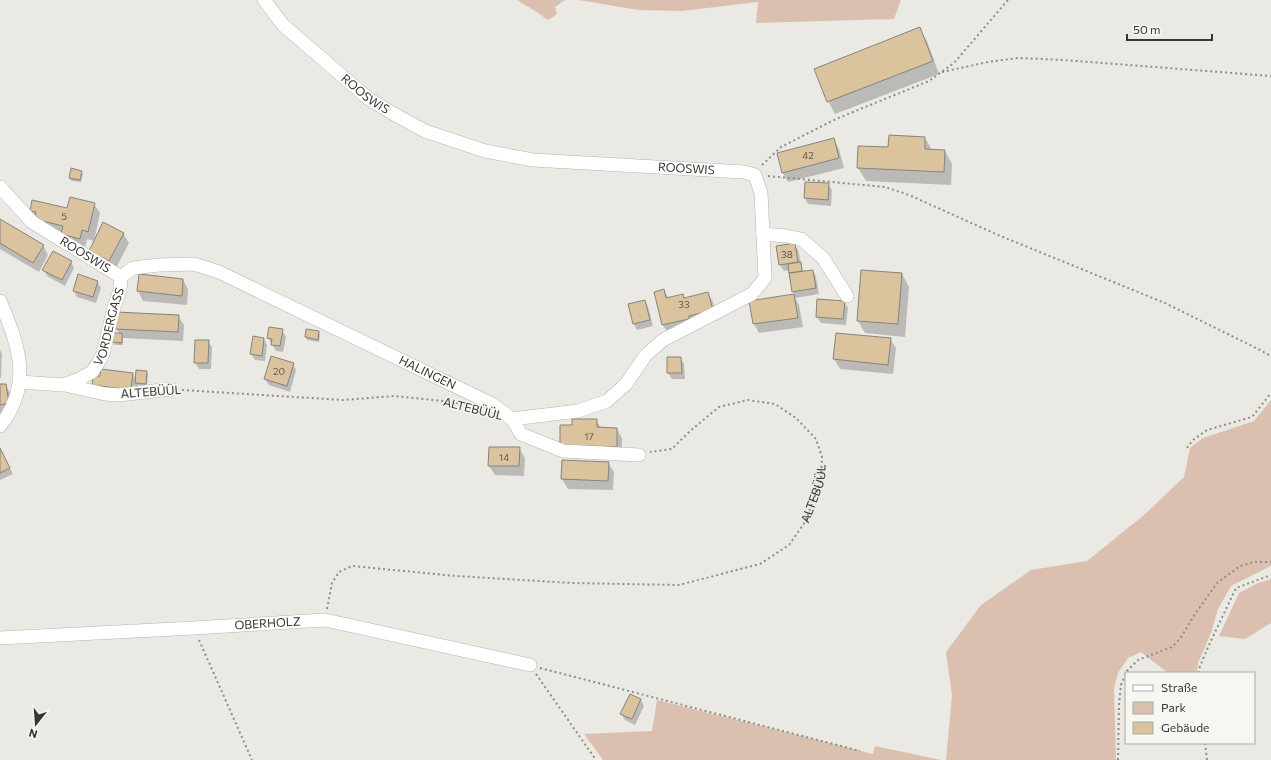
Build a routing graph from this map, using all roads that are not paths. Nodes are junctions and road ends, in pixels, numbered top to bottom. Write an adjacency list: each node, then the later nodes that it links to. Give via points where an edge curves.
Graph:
1 (264, 0): 3 (street, ROOSWIS, via 283,25 369,99 425,131 485,151 533,160 744,172 755,175 761,193)
2 (0, 187): 4 (street, ROOSWIS, via 32,222)
3 (763, 234): 5 (street, via 801,239 823,258); 11 (street, via 765,278 752,294 663,340 645,356 626,384 607,401 578,411)
4 (121, 277): 7 (street, ROOSWIS, via 133,268 194,264 219,272); 9 (street, VORDERGASS, via 120,290 98,364 92,372 79,380)
5 (847, 296)
6 (0, 301): 8 (street, via 17,349)
7 (361, 340): 11 (street, HALINGEN, via 492,404)
8 (20, 382): 9 (street, VORDERGASS); 12 (street, via 10,412)
9 (63, 385): 10 (street, ALTEBÜÜL, via 119,395)
10 (171, 389)
11 (512, 420): 13 (street, ALTEBÜÜL, via 521,434 563,451)
12 (0, 426)
13 (639, 454)
14 (0, 638): 15 (street, OBERHOLZ, via 325,620)
15 (530, 665)

